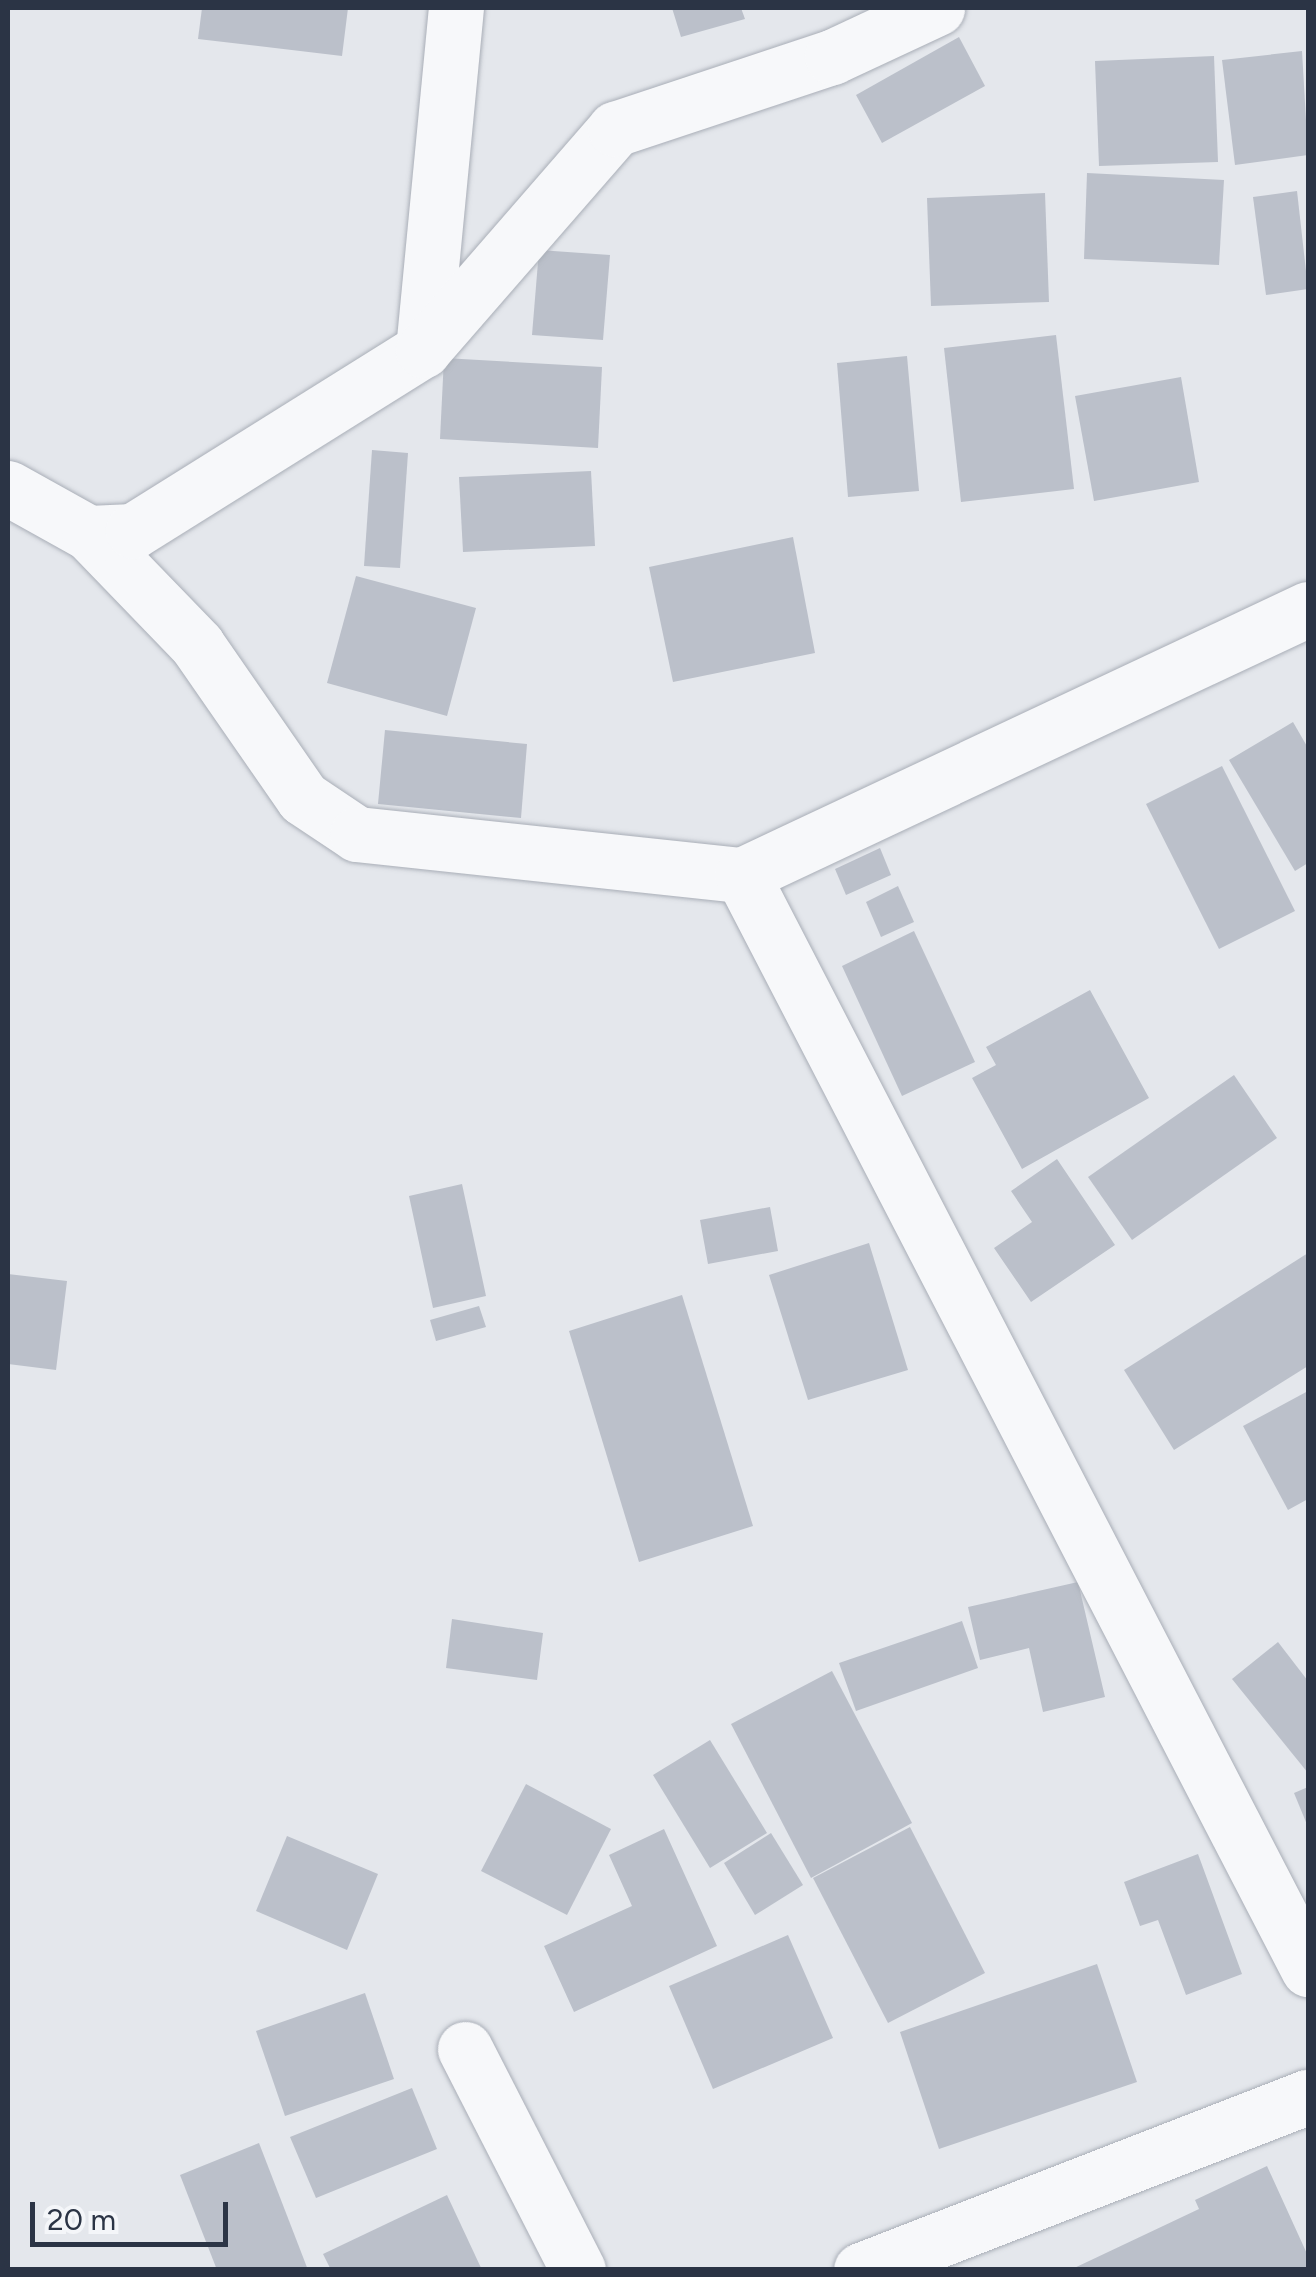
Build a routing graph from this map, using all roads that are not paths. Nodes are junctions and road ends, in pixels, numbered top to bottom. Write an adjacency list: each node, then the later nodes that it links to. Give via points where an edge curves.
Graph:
1 (456, 8): 3 (street)
2 (937, 8): 3 (street, via 832,57 614,129)
3 (423, 350): 5 (street, via 133,532)
4 (8, 488): 5 (street)
5 (88, 533): 7 (street, via 196,645 302,798 358,834)
6 (1308, 608): 7 (street)
7 (742, 875): 8 (street)
8 (1308, 1969)
9 (465, 2049): 11 (street)
10 (1308, 2097): 12 (street)
11 (578, 2270)
12 (861, 2270)

